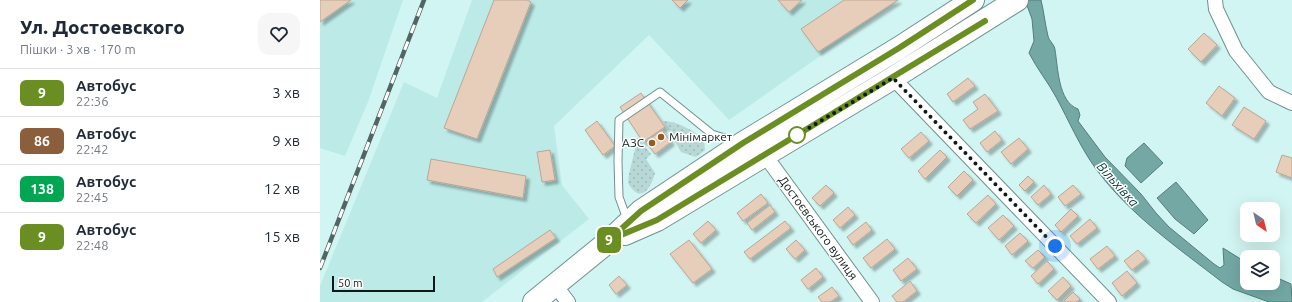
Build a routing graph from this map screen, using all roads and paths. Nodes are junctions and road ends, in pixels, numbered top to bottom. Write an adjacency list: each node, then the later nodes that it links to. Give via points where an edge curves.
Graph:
1 (973, 0): 6 (main road)
2 (1017, 0): 4 (main road)
3 (1215, 0): 5 (street, via 1216,9 1236,52 1269,92)
4 (893, 78): 7 (main road); 14 (street)
5 (1292, 103)
6 (743, 143): 8 (main road, via 641,211); 8 (lane, via 712,134 660,92 619,120 620,196)
7 (764, 154): 9 (main road, via 657,220); 13 (street, Достоєвського вулиця)
8 (629, 223): 9 (main road)
9 (609, 240): 10 (main road)
10 (555, 285): 11 (main road); 12 (street)
11 (534, 302)
12 (568, 302)
13 (872, 302)
14 (1109, 302)

